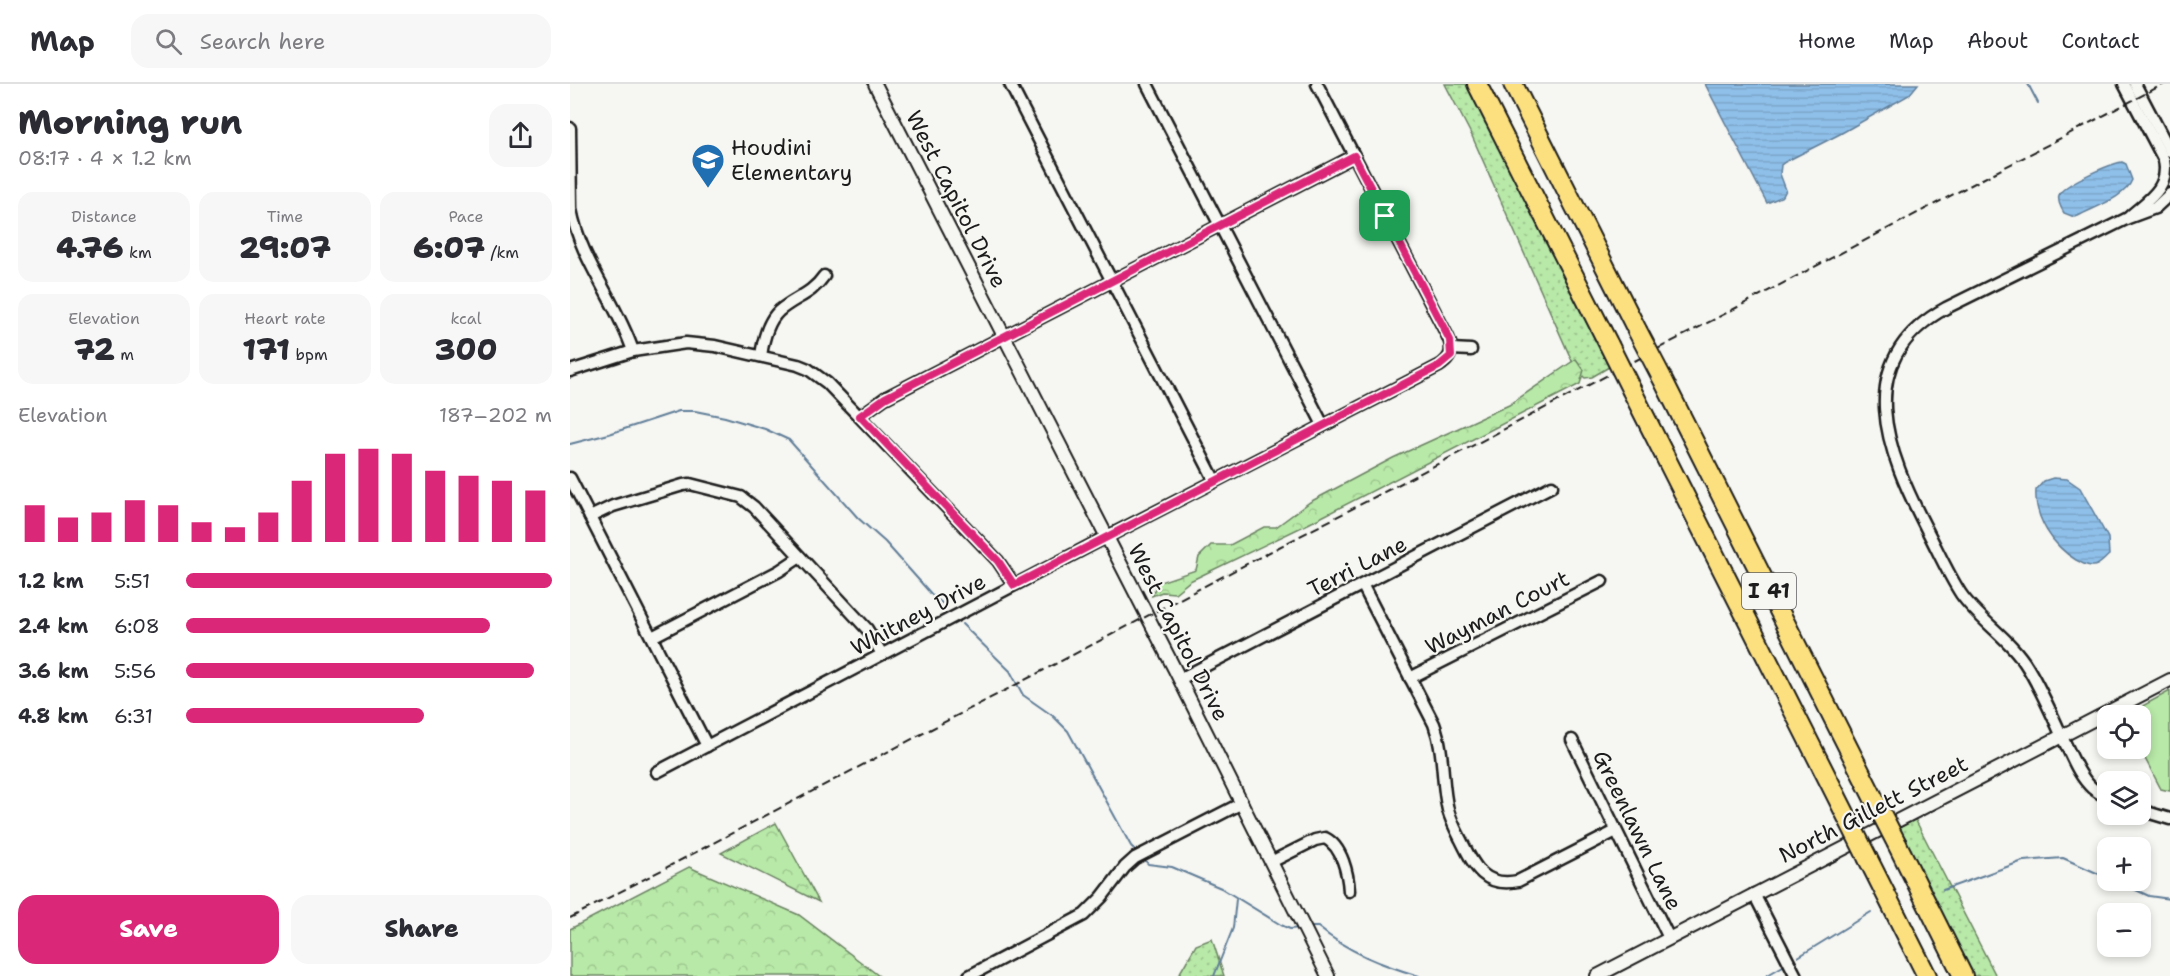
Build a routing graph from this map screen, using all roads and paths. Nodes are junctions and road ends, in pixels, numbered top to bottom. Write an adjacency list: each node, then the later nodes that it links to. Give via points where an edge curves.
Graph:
1 (875, 84): 18 (street, West Capitol Drive)
2 (1011, 84): 17 (street)
3 (1147, 84): 15 (street)
4 (1317, 84): 11 (street)
5 (1477, 84): 57 (highway, I 41, bridge)
6 (1513, 84): 58 (highway, I 41, bridge)
7 (2124, 84): 14 (street, via 2164,160 2166,172 2157,195)
8 (2135, 84): 10 (street)
9 (570, 128): 12 (street)
10 (2170, 151)
11 (1354, 156): 15 (street); 21 (street, via 1447,335)
12 (570, 183): 20 (street, via 576,232)
13 (2170, 194): 14 (street, via 2155,208)
14 (2128, 218): 40 (street, via 1926,320 1904,340 1892,361 1886,385 1894,455 1917,510 1962,594 2027,666)
15 (1220, 226): 17 (street); 25 (street)
16 (824, 276): 22 (street, via 811,292 773,318)
17 (1112, 282): 18 (street); 27 (street)
18 (1004, 337): 24 (street, via 885,398); 30 (street, West Capitol Drive)
19 (1471, 350): 21 (street)
20 (633, 351): 22 (street, via 686,343); 23 (street)
21 (1451, 352): 25 (street, Whitney Drive, via 1439,366)
22 (761, 356): 24 (street, via 808,369 827,382)
23 (570, 371)
24 (860, 416): 33 (street, via 998,561)
25 (1323, 425): 27 (street, Whitney Drive)
26 (570, 478): 29 (street)
27 (1215, 481): 30 (street, Whitney Drive)
28 (1552, 486): 34 (street, Terri Lane)
29 (590, 517): 31 (street, via 683,484 700,485 747,501); 35 (street)
30 (1107, 537): 33 (street, Whitney Drive); 38 (street, West Capitol Drive)
31 (800, 557): 35 (street); 36 (street, via 867,629)
32 (1602, 581): 37 (street, Wayman Court)
33 (1014, 585): 36 (street, Whitney Drive)
34 (1363, 585): 37 (street); 38 (street, Terri Lane)
35 (652, 638): 42 (street)
36 (882, 654): 42 (street, Whitney Drive)
37 (1410, 678): 48 (street, via 1438,734 1452,822 1472,862 1486,877 1501,882 1518,881)
38 (1180, 679): 45 (street, West Capitol Drive)
39 (2170, 680): 40 (street, North Gillett Street)
40 (2062, 736): 44 (street, via 2084,779); 51 (street, North Gillett Street)
41 (1572, 740): 48 (street, Greenlawn Lane)
42 (707, 746): 43 (street, Whitney Drive)
43 (657, 772)
44 (2097, 792)
45 (1242, 804): 49 (street, West Capitol Drive); 53 (street, via 1140,856 1125,867 1084,915)
46 (2151, 813): 47 (street)
47 (2170, 819)
48 (1616, 831): 52 (street, Greenlawn Lane)
49 (1271, 862): 50 (street, via 1325,838 1335,845 1348,873); 54 (street, West Capitol Drive)
50 (1349, 891)
51 (1754, 894): 52 (street, North Gillett Street); 56 (street)
52 (1670, 938): 55 (street, North Gillett Street)
53 (969, 976)
54 (1328, 976)
55 (1597, 976)
56 (1796, 976)
57 (1927, 976)
58 (1963, 976)

